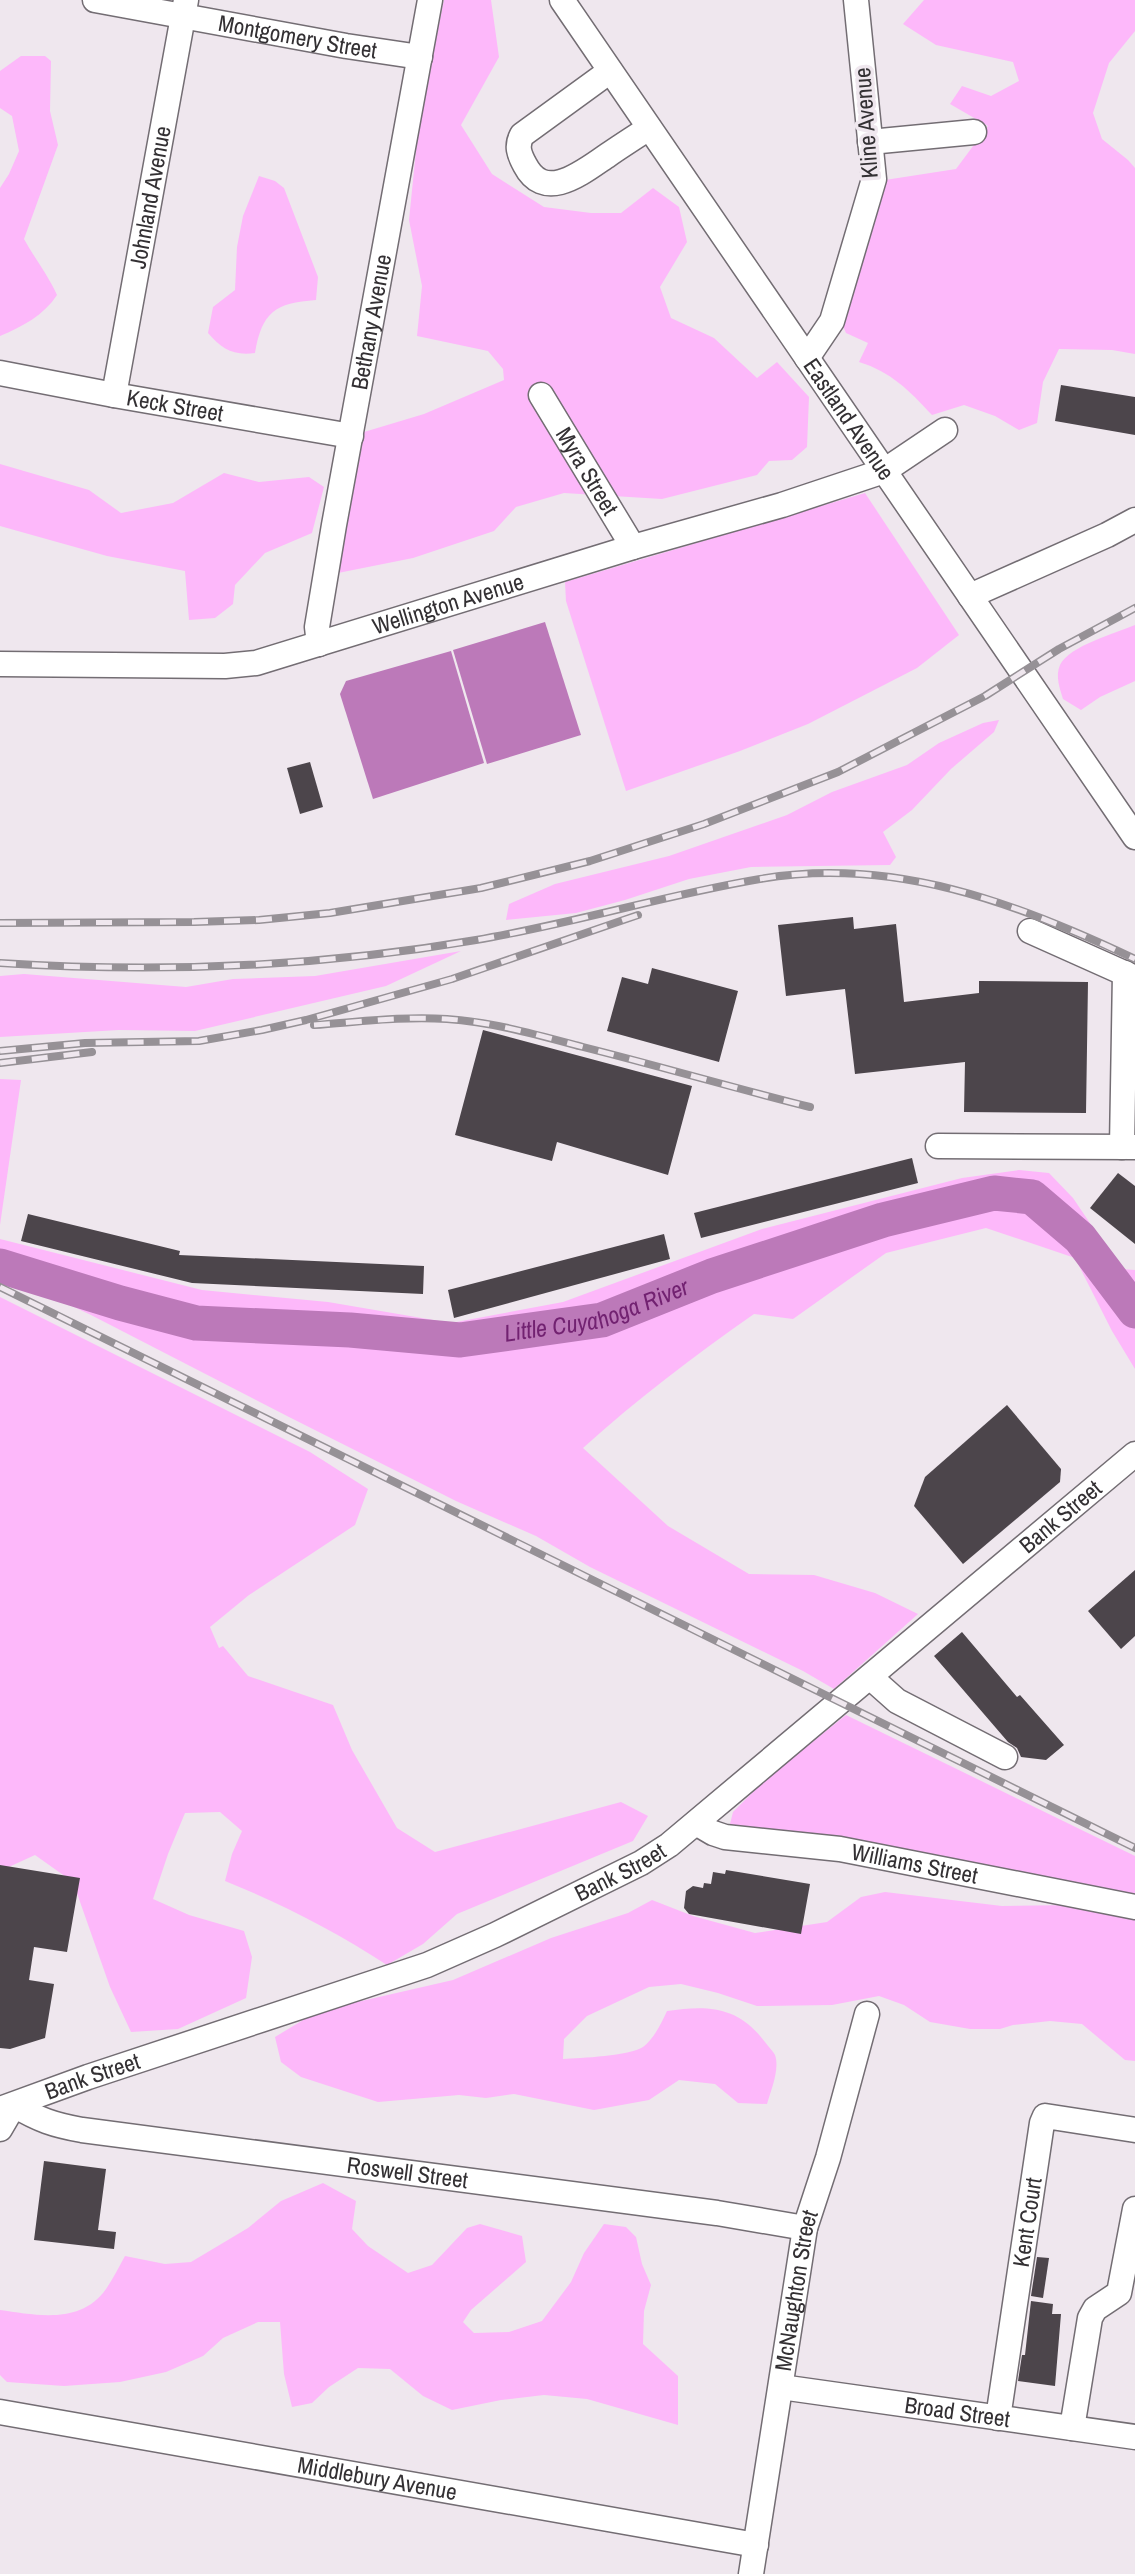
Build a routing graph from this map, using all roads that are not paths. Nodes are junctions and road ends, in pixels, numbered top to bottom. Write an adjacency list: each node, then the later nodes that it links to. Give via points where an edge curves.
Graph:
1 (95, 0): 5 (street, Montgomery Street)
2 (430, 0): 6 (street, Bethany Avenue)
3 (562, 0): 7 (street, Eastland Avenue)
4 (856, 0): 10 (street, Kline Avenue)
5 (184, 8): 6 (street, Montgomery Street); 13 (street, Johnland Avenue)
6 (420, 57): 16 (street, Bethany Avenue)
7 (610, 71): 8 (street, Eastland Avenue); 8 (street, via 522,135 520,155 529,172 544,183 575,177)
8 (649, 128): 11 (street, Eastland Avenue)
9 (974, 132): 10 (street)
10 (870, 142): 11 (street, Kline Avenue, via 874,179 870,193 832,321)
11 (807, 358): 17 (street, Eastland Avenue)
12 (0, 373): 13 (street, Keck Street)
13 (114, 395): 16 (street, Keck Street)
14 (541, 395): 19 (street, Myra Street)
15 (945, 429): 17 (street, Wellington Avenue)
16 (351, 436): 21 (street, Bethany Avenue, via 319,614)
17 (884, 471): 19 (street, Wellington Avenue); 20 (street, Eastland Avenue)
18 (1135, 520): 20 (street)
19 (633, 547): 21 (street, Wellington Avenue)
20 (970, 596): 23 (street, Eastland Avenue)
21 (319, 644): 22 (street, Wellington Avenue, via 256,663 225,666)
22 (0, 664)
23 (1135, 837)
24 (1030, 931): 25 (street)
25 (1130, 976): 27 (street)
26 (938, 1146): 27 (street)
27 (1128, 1147)
28 (1135, 1454): 29 (street, Bank Street)
29 (870, 1677): 30 (street, via 897,1701); 31 (street, Bank Street)
30 (1005, 1757)
31 (696, 1823): 32 (street, Williams Street, via 725,1836 840,1849); 34 (street, Bank Street, via 641,1863 449,1956)
32 (1135, 1907)
33 (867, 2014): 38 (street, McNaughton Street)
34 (7, 2107): 35 (street); 38 (street, Roswell Street, via 50,2124 82,2130)
35 (0, 2129)
36 (1135, 2130): 41 (street, Kent Court, via 1045,2116)
37 (1135, 2209): 42 (street, via 1119,2293 1090,2318)
38 (805, 2228): 39 (street, McNaughton Street)
39 (781, 2387): 41 (street, Broad Street); 44 (street, McNaughton Street)
40 (0, 2412): 44 (street, Middlebury Avenue)
41 (998, 2418): 42 (street, Broad Street)
42 (1072, 2428): 43 (street, Broad Street)
43 (1135, 2437)
44 (755, 2545): 45 (street, McNaughton Street)
45 (751, 2574)

